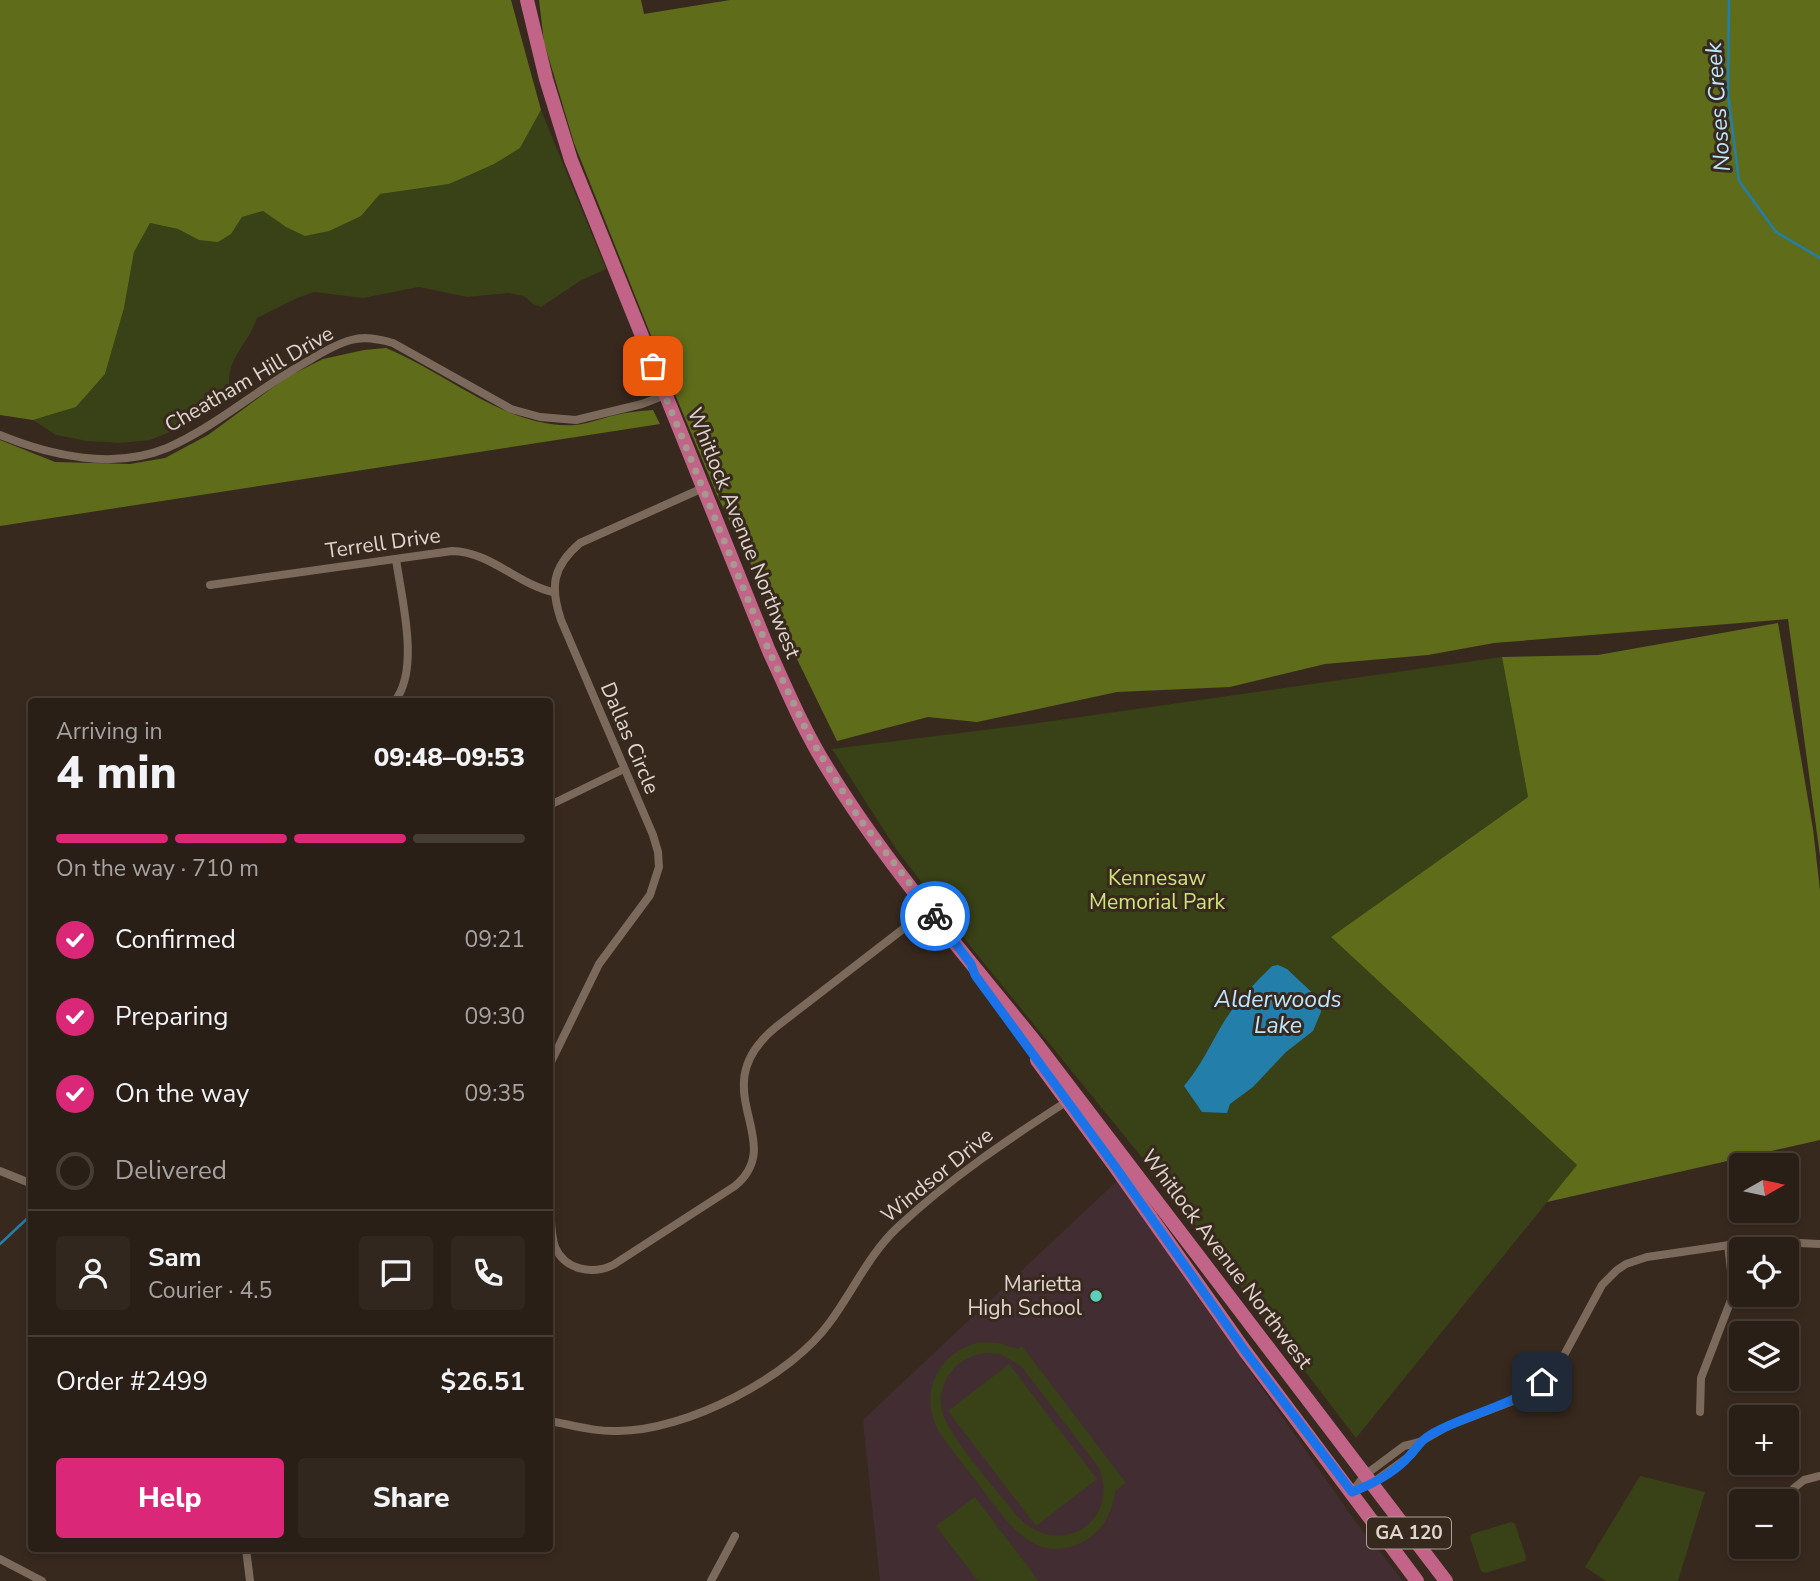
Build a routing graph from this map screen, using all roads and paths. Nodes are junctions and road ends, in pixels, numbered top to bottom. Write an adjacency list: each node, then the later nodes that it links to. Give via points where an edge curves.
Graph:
1 (527, 0): 2 (highway, Whitlock Avenue Northwest / GA 120, via 571,160)
2 (665, 395): 3 (street, Cheatham Hill Drive, via 576,420 540,417 511,408 393,343 352,339 275,378 166,448 98,459); 4 (highway, Whitlock Avenue Northwest / GA 120)
3 (0, 435)
4 (703, 488): 7 (street, via 580,543 563,562); 11 (highway, Whitlock Avenue Northwest / GA 120, via 809,736 859,818)
5 (396, 559): 6 (street, Terrell Drive); 7 (street, Terrell Drive, via 467,552); 8 (street, via 407,654)
6 (210, 585)
7 (553, 592): 9 (street, Dallas Circle)
8 (396, 698)
9 (624, 769): 10 (street); 12 (street, Dallas Circle, via 656,844 657,876 645,903 598,964)
10 (553, 804)
11 (929, 908): 13 (highway, Whitlock Avenue Northwest / GA 120); 16 (street, via 754,1049 746,1066 743,1092 754,1156 750,1171 735,1186 599,1270 572,1266)
12 (553, 1056)
13 (1071, 1098): 20 (street, Windsor Drive, via 982,1158 898,1227 821,1333 762,1383 699,1413 650,1427 618,1432); 22 (highway, Whitlock Avenue Northwest / GA 120); 24 (highway, Whitlock Avenue Northwest / GA 120, via 1245,1351)
14 (0, 1171): 15 (street)
15 (28, 1182)
16 (553, 1238)
17 (1820, 1244): 18 (street, via 1757,1241)
18 (1728, 1245): 19 (street, via 1731,1300 1701,1378); 22 (street, via 1636,1260 1616,1270 1602,1285 1563,1357 1542,1382 1513,1401 1448,1426)
19 (1700, 1412)
20 (553, 1421)
21 (1820, 1476): 23 (street)
22 (1369, 1479): 24 (street); 32 (highway, Whitlock Avenue Northwest / GA 120)
23 (1794, 1488)
24 (1352, 1492): 31 (highway, Whitlock Avenue Northwest / GA 120)
25 (735, 1536): 30 (street)
26 (246, 1552): 29 (street)
27 (0, 1559): 28 (street)
28 (42, 1581)
29 (250, 1581)
30 (712, 1581)
31 (1417, 1581)
32 (1446, 1581)

